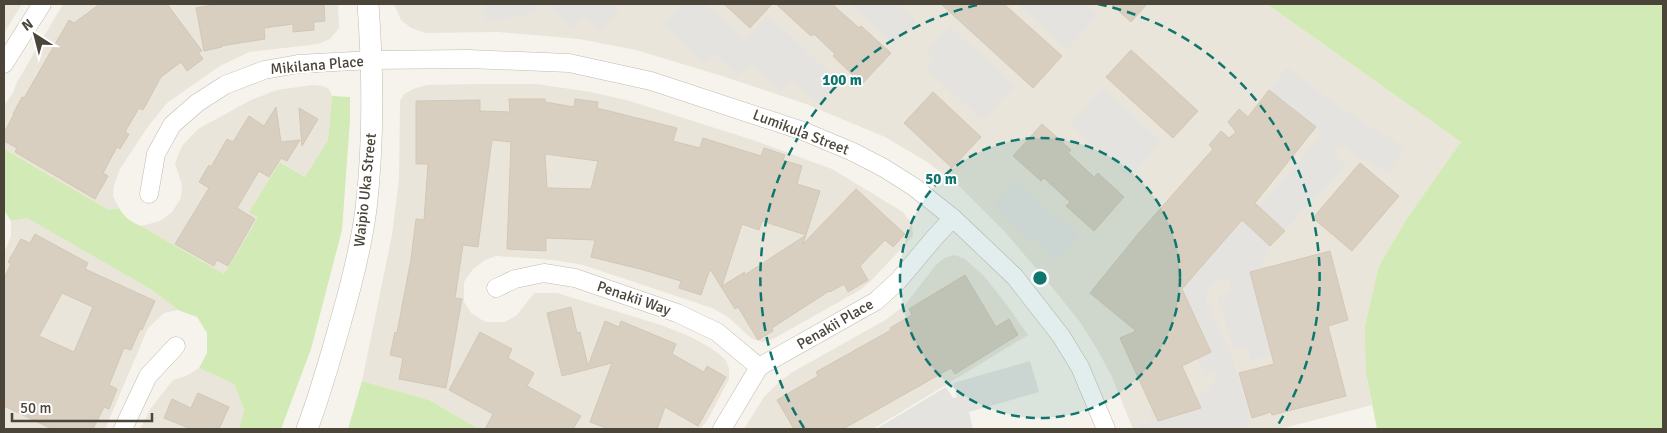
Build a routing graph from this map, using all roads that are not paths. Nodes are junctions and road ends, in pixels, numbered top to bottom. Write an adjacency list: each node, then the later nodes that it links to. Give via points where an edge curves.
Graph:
1 (42, 4): 4 (street)
2 (368, 4): 3 (street, Waipio Uka Street)
3 (372, 60): 5 (street, Mikilana Place, via 298,64 264,70 225,85 172,125 156,154); 6 (street, Lumikula Street, via 568,63 651,81 794,128 853,152 914,187); 11 (street, Waipio Uka Street, via 366,209 358,254)
4 (4, 64)
5 (149, 194)
6 (953, 218): 9 (street, Penakii Place, via 899,280 876,301); 13 (street, Lumikula Street, via 1015,277 1061,336 1080,366)
7 (496, 288): 9 (street, Penakii Way, via 515,279 544,273 575,278 677,313 717,332)
8 (176, 346): 10 (street, via 148,376)
9 (759, 367): 12 (street, Penakii Place)
10 (123, 429)
11 (307, 429)
12 (722, 429)
13 (1106, 429)

